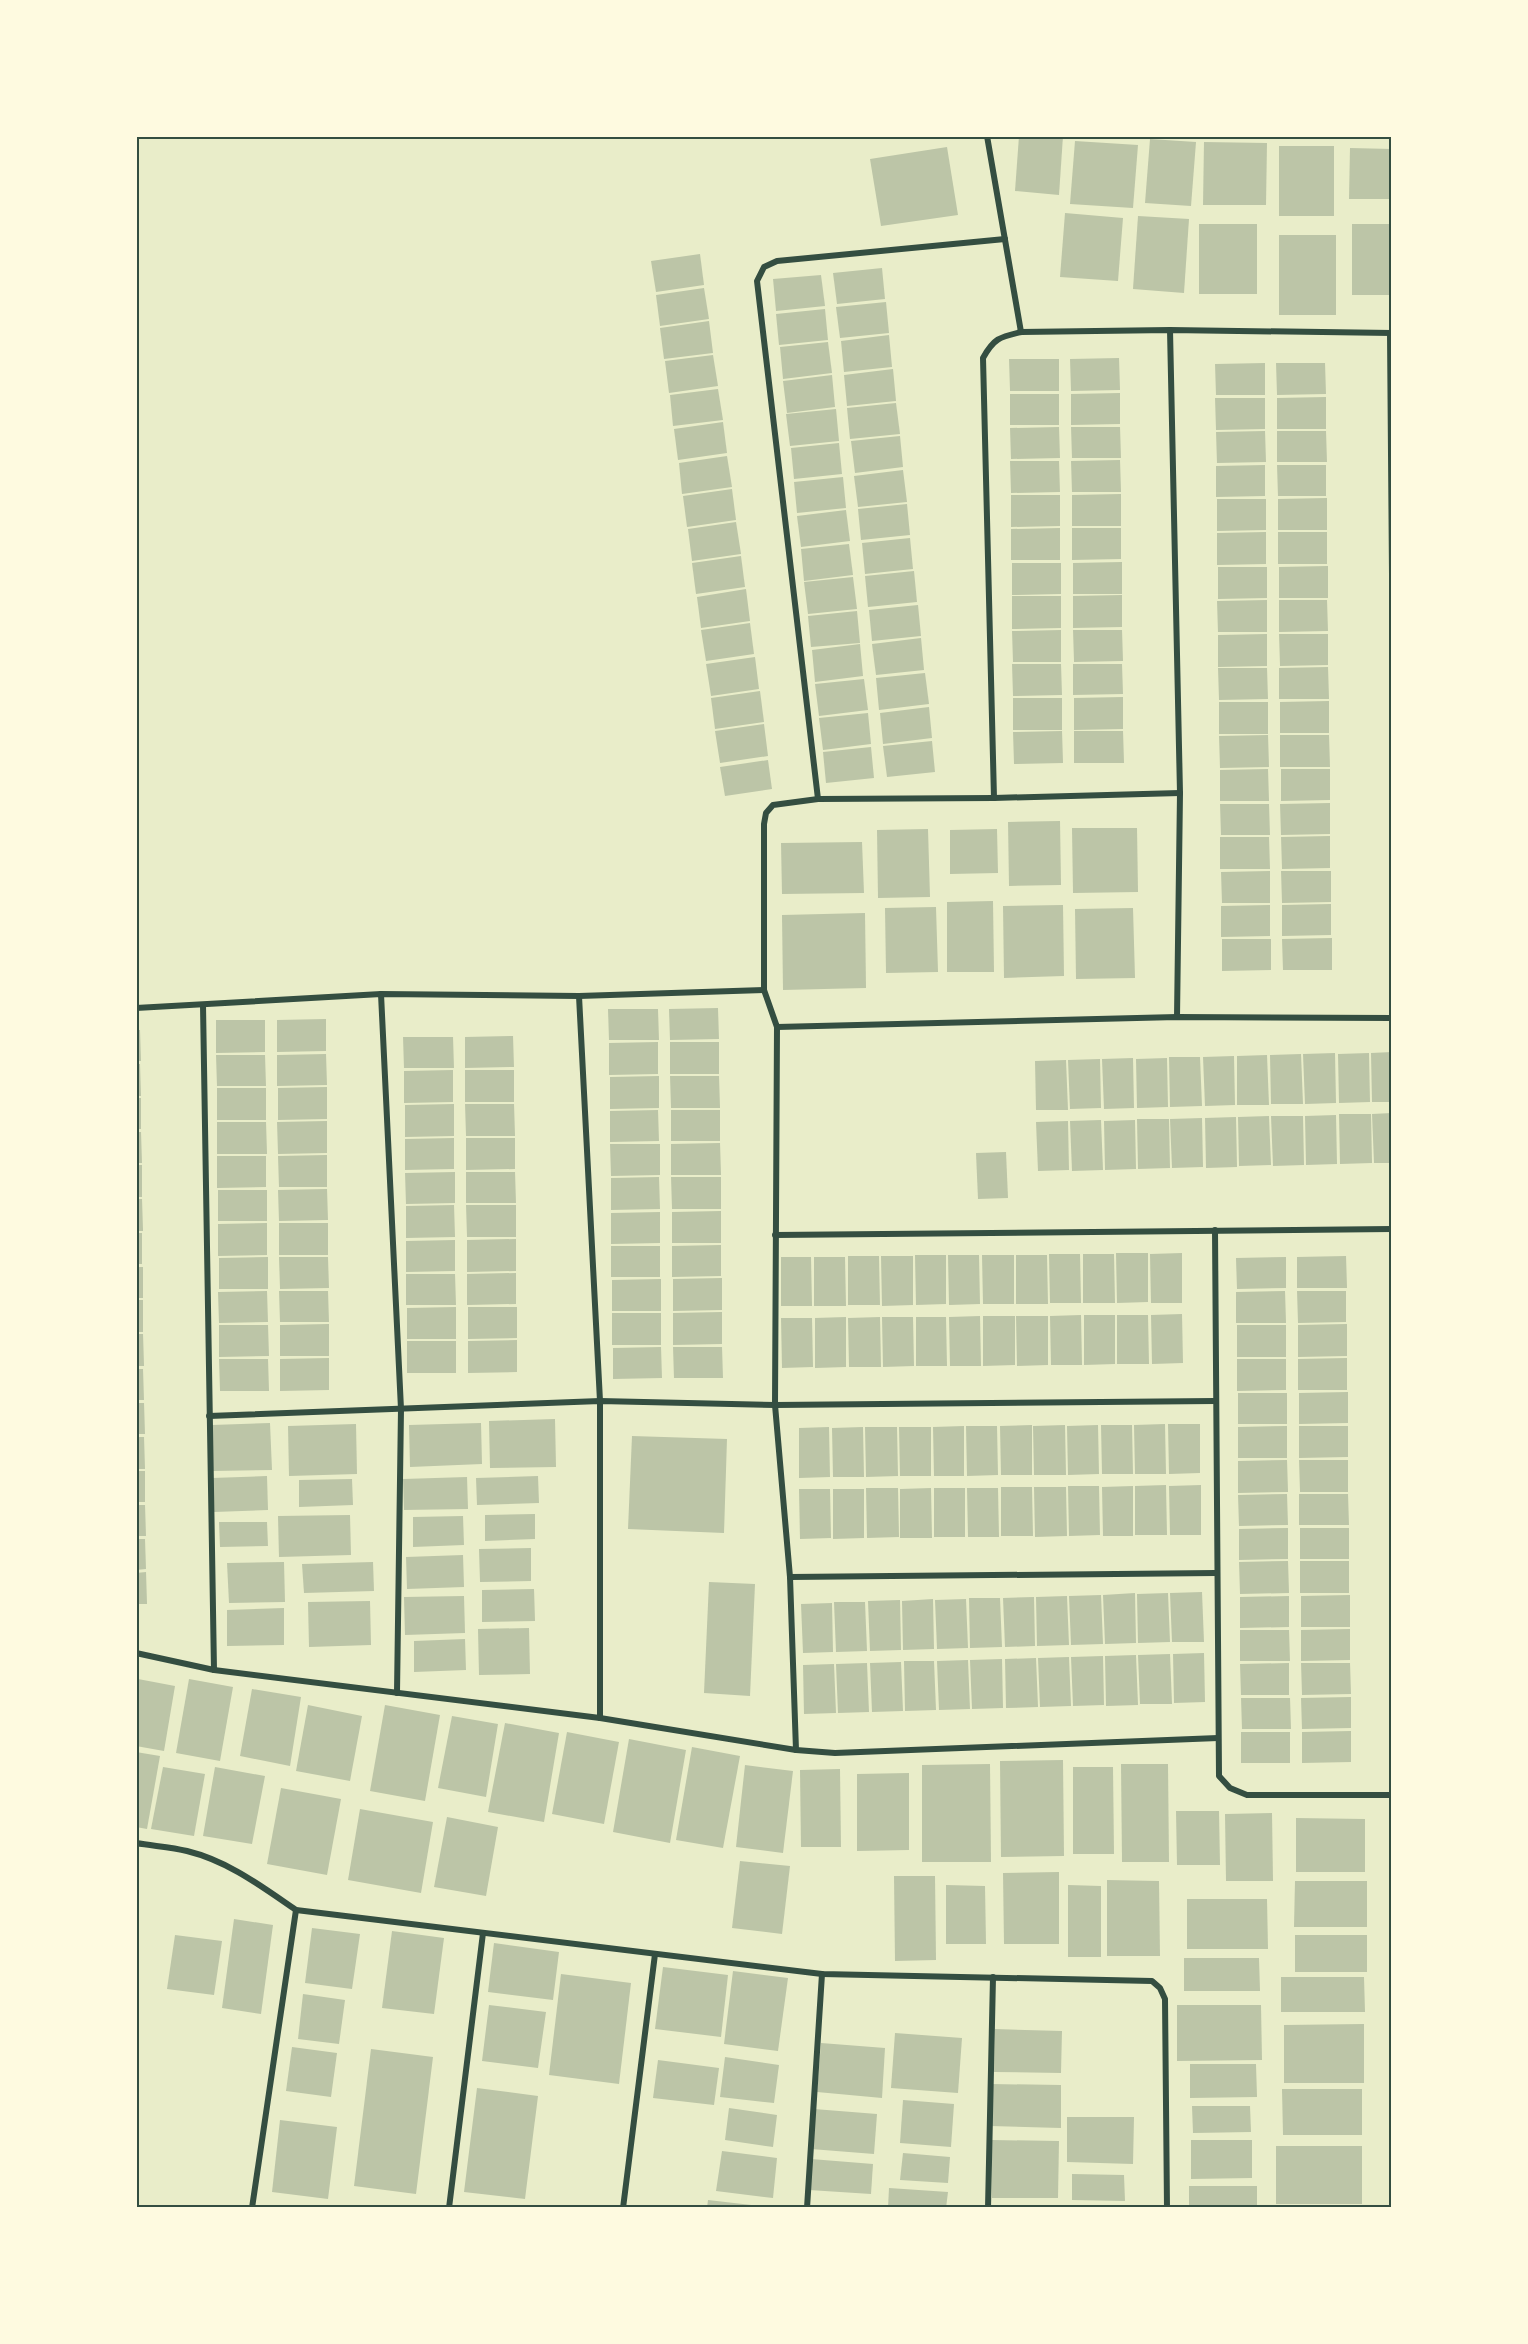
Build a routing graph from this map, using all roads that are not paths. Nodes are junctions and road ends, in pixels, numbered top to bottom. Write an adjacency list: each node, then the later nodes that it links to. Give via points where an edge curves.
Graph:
1 (987, 136): 2 (street)
2 (1005, 239): 4 (street); 9 (street, via 777,261 764,267 757,281)
3 (1170, 330): 4 (street); 5 (street); 7 (street)
4 (1021, 332): 8 (street, via 999,337 983,358)
5 (1391, 333): 6 (street)
6 (1392, 573)
7 (1180, 793): 8 (street); 15 (street)
8 (994, 798): 9 (street)
9 (818, 799): 10 (street, via 773,805 766,813)
10 (764, 990): 12 (street); 17 (street)
11 (381, 994): 12 (street); 13 (street); 24 (street)
12 (579, 996): 21 (street)
13 (203, 1005): 14 (street); 25 (street)
14 (136, 1008)
15 (1178, 1017): 16 (street); 17 (street)
16 (1392, 1018)
17 (777, 1027): 20 (street)
18 (1392, 1229): 19 (street)
19 (1215, 1230): 20 (street); 22 (street)
20 (775, 1235): 23 (street)
21 (600, 1401): 23 (street); 24 (street); 31 (street)
22 (1215, 1401): 23 (street); 26 (street)
23 (775, 1406): 27 (street)
24 (401, 1409): 25 (street); 30 (street)
25 (208, 1416): 29 (street)
26 (1216, 1573): 27 (street); 32 (street)
27 (790, 1577): 33 (street)
28 (136, 1653): 29 (street)
29 (214, 1670): 30 (street)
30 (397, 1693): 31 (street)
31 (600, 1718): 33 (street)
32 (1218, 1738): 33 (street, via 835,1753); 34 (street, via 1219,1776 1230,1788 1247,1795)
33 (796, 1750)
34 (1392, 1796)
35 (136, 1843): 36 (street, via 186,1851 220,1862)
36 (296, 1910): 37 (street); 41 (street)
37 (483, 1933): 38 (street); 42 (street)
38 (655, 1954): 39 (street); 43 (street)
39 (822, 1974): 40 (street); 44 (street)
40 (993, 1977): 45 (street); 46 (street, via 1152,1981 1160,1988 1164,1999)
41 (252, 2208)
42 (449, 2208)
43 (623, 2208)
44 (807, 2208)
45 (988, 2208)
46 (1167, 2208)

